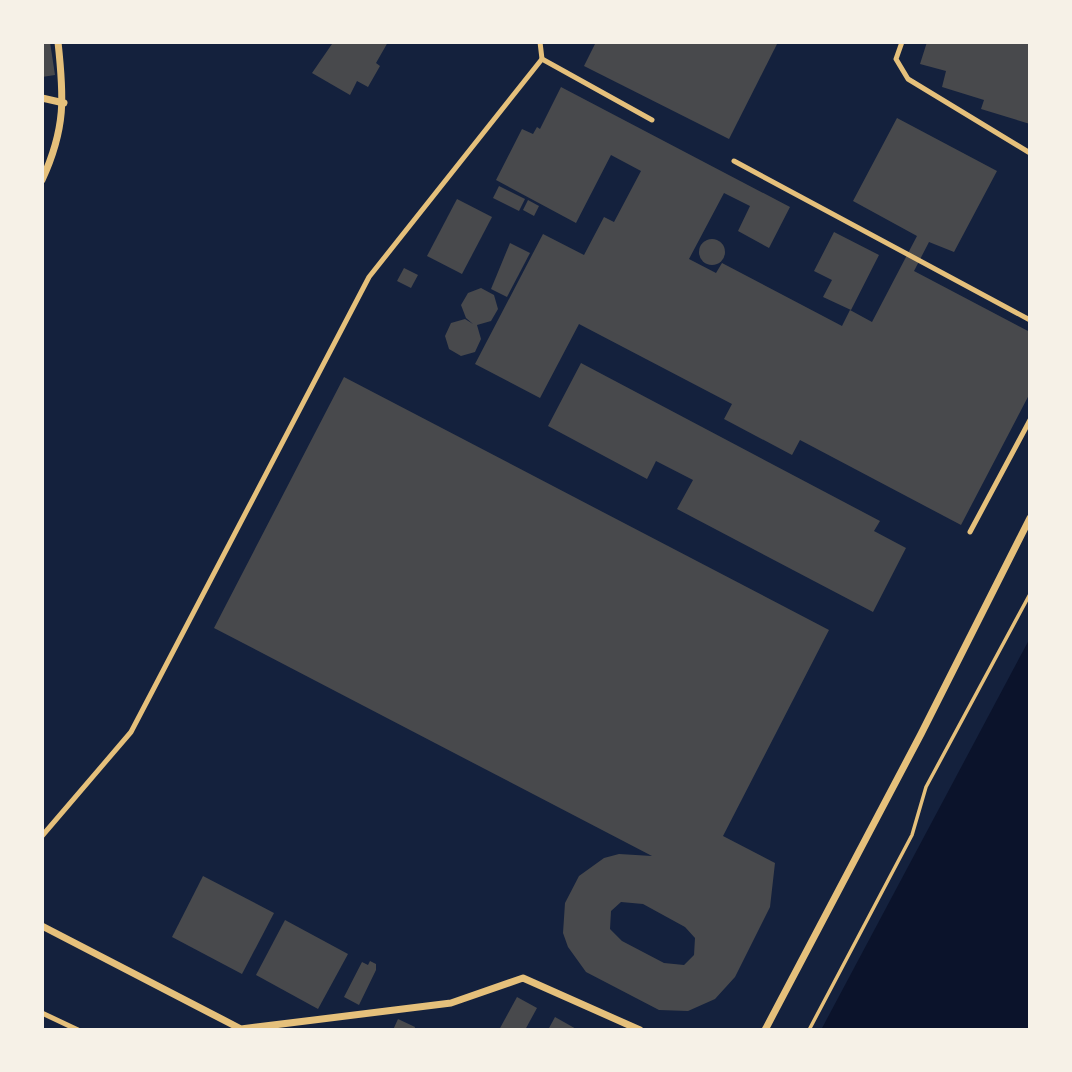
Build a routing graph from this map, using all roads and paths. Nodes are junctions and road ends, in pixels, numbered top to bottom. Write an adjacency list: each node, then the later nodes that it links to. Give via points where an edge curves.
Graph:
1 (58, 42): 6 (street)
2 (540, 42): 4 (lane)
3 (902, 42): 8 (lane, via 897,59 908,79)
4 (542, 59): 7 (lane); 16 (lane, via 369,277 131,732)
5 (42, 98): 6 (street)
6 (64, 103): 10 (street, via 55,153)
7 (652, 120)
8 (1030, 153)
9 (734, 161): 11 (lane)
10 (42, 180)
11 (1030, 320)
12 (1030, 419): 14 (lane)
13 (1030, 518): 21 (street)
14 (970, 532)
15 (1030, 594): 22 (path, via 926,787 912,835)
16 (42, 836)
17 (42, 926): 20 (street, via 241,1029 451,1003 523,978)
18 (42, 1013): 19 (lane)
19 (79, 1030)
20 (640, 1030)
21 (765, 1030)
22 (809, 1030)

